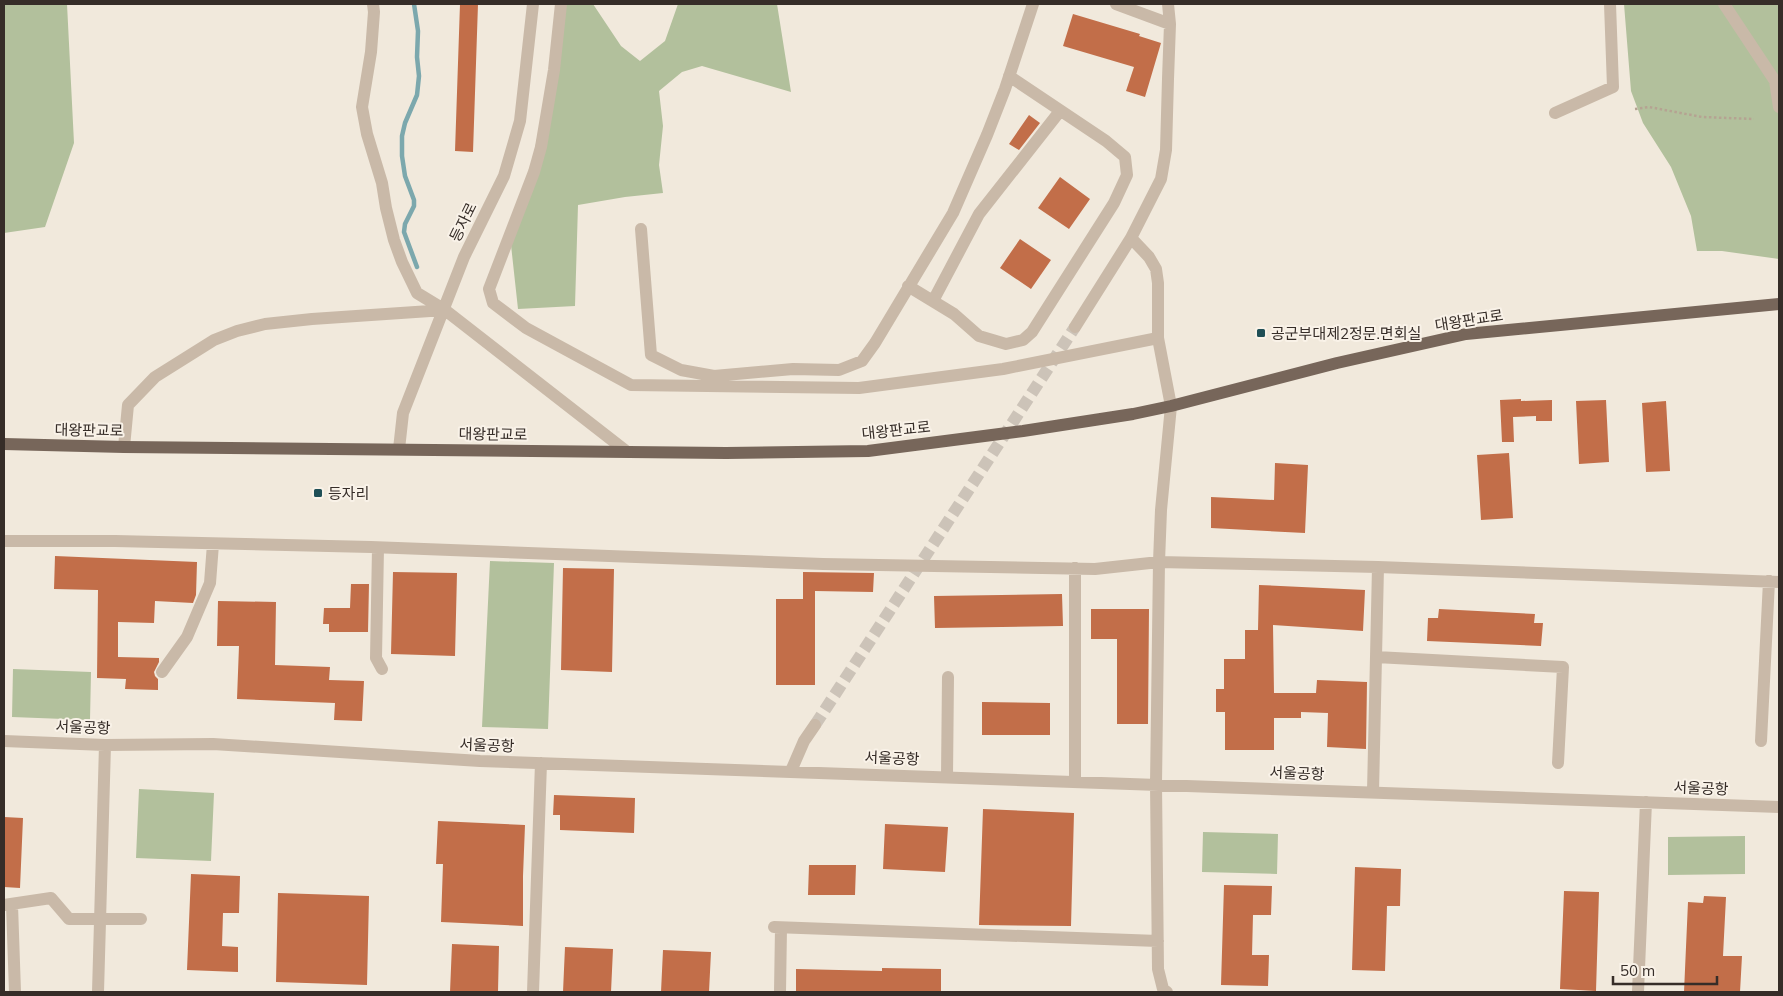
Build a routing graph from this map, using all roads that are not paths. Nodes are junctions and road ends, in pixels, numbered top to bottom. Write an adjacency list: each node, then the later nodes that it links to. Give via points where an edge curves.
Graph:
1 (372, 4): 19 (street, via 371,52 362,108 367,134 402,262 417,293)
2 (533, 4): 19 (street, 등자로, via 520,121 504,176 464,257)
3 (561, 4): 21 (street, via 541,146 490,289 493,303 526,328 631,385 859,388 1003,368)
4 (1033, 4): 10 (street)
5 (1116, 4): 9 (street)
6 (1167, 4): 9 (street)
7 (1610, 4): 13 (street, via 1613,87)
8 (1724, 4): 11 (street, via 1775,81)
9 (1170, 24): 15 (street, via 1166,150 1161,179)
10 (1008, 76): 12 (street); 16 (street, via 953,213)
11 (1779, 107)
12 (1060, 110): 17 (street, via 979,214); 17 (street, via 1125,157 1127,175 1114,204 1032,332 1023,340 1006,344 979,336)
13 (1555, 113)
14 (641, 229): 16 (street, via 651,355 681,370 714,376 793,369 839,370 862,361)
15 (1131, 238): 20 (street); 21 (street, via 1156,269)
16 (908, 286): 17 (street)
17 (933, 301)
18 (1779, 304): 22 (main road, 대왕판교로, via 1466,334)
19 (445, 310): 26 (street, via 265,324 214,340 156,377 128,405); 27 (street, 등자로, via 402,414); 28 (street)
20 (1075, 327)
21 (1158, 338): 22 (street)
22 (1171, 406): 28 (main road, 대왕판교로, via 1023,431 868,451); 32 (street)
23 (4, 440): 25 (street)
24 (4, 444): 25 (main road, 대왕판교로)
25 (19, 446): 26 (main road, 대왕판교로)
26 (124, 447): 27 (main road, 대왕판교로)
27 (399, 449): 28 (main road, 대왕판교로)
28 (626, 451)
29 (4, 541): 30 (street)
30 (213, 544): 31 (street); 38 (street, via 210,583 187,637)
31 (378, 548): 34 (street, via 822,564); 37 (street, via 376,658)
32 (1159, 562): 33 (street); 34 (street); 49 (street)
33 (1378, 567): 35 (street); 36 (street)
34 (1075, 568): 48 (street)
35 (1774, 582): 42 (street)
36 (1376, 657): 45 (street, via 1563,666); 50 (street)
37 (382, 669)
38 (162, 672)
39 (948, 677): 47 (street)
40 (815, 725): 46 (street)
41 (4, 741): 43 (street, 서울공항)
42 (1761, 741)
43 (105, 745): 44 (street, 서울공항, via 213,744); 54 (street)
44 (541, 763): 46 (street, 서울공항); 59 (street)
45 (1558, 763)
46 (791, 771): 47 (street, 서울공항)
47 (948, 776): 48 (street, 서울공항)
48 (1075, 781): 49 (street, 서울공항)
49 (1156, 784): 50 (street, 서울공항); 56 (street)
50 (1373, 792): 51 (street, 서울공항)
51 (1646, 802): 52 (street, 서울공항); 62 (street)
52 (1779, 807)
53 (8, 905): 54 (street, via 51,898 69,919); 57 (street)
54 (100, 919): 55 (street); 58 (street)
55 (141, 919)
56 (1158, 941): 60 (street, via 777,928); 61 (street, via 1158,969 1163,989)
57 (15, 992)
58 (98, 992)
59 (533, 992)
60 (780, 992)
61 (1167, 992)
62 (1638, 992)

